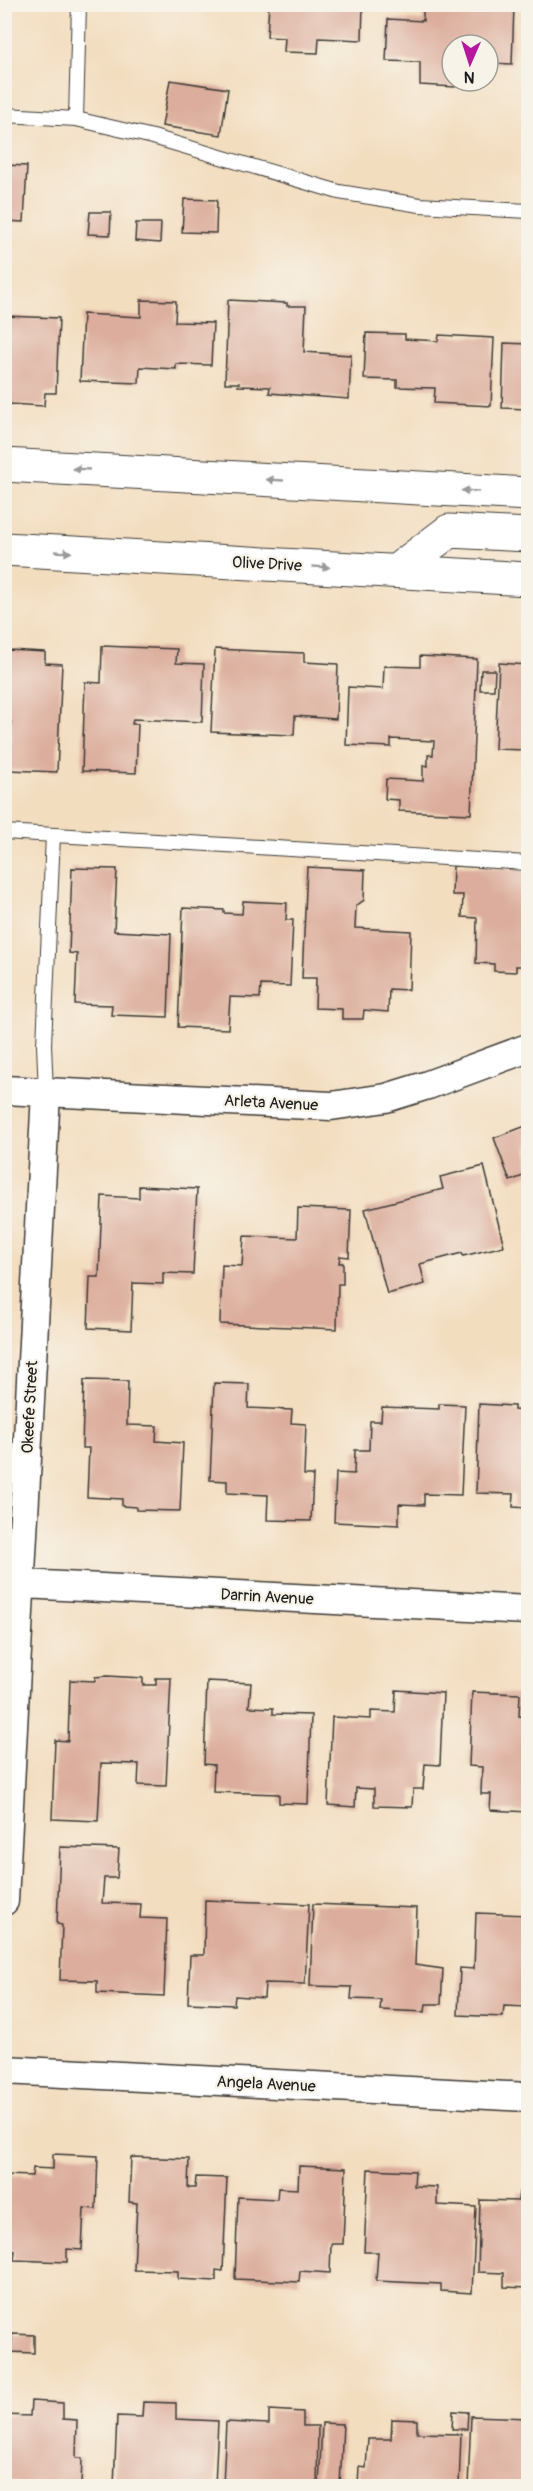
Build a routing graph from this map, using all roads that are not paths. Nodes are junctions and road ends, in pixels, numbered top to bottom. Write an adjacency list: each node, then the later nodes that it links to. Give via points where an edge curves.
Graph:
1 (79, 4): 3 (lane)
2 (4, 115): 3 (lane)
3 (76, 119): 4 (lane, via 153,137 339,192 420,205)
4 (528, 211)
5 (4, 465): 6 (main road, one-way to 5)
6 (528, 494)
7 (528, 535): 9 (main road, via 449,531)
8 (4, 549): 9 (main road, Olive Drive, one-way to 9)
9 (396, 571): 10 (main road, Olive Drive)
10 (528, 579)
11 (4, 832): 12 (lane)
12 (53, 835): 13 (lane); 16 (lane, via 44,1045)
13 (528, 863)
14 (528, 1048): 16 (street, Arleta Avenue, via 386,1098 331,1106)
15 (4, 1090): 16 (street, Arleta Avenue)
16 (46, 1092): 17 (street, Okeefe Street)
17 (13, 1584): 18 (street, Darrin Avenue); 19 (street, Okeefe Street)
18 (528, 1610)
19 (4, 1901)
20 (4, 2070): 21 (street, Angela Avenue)
21 (528, 2097)

